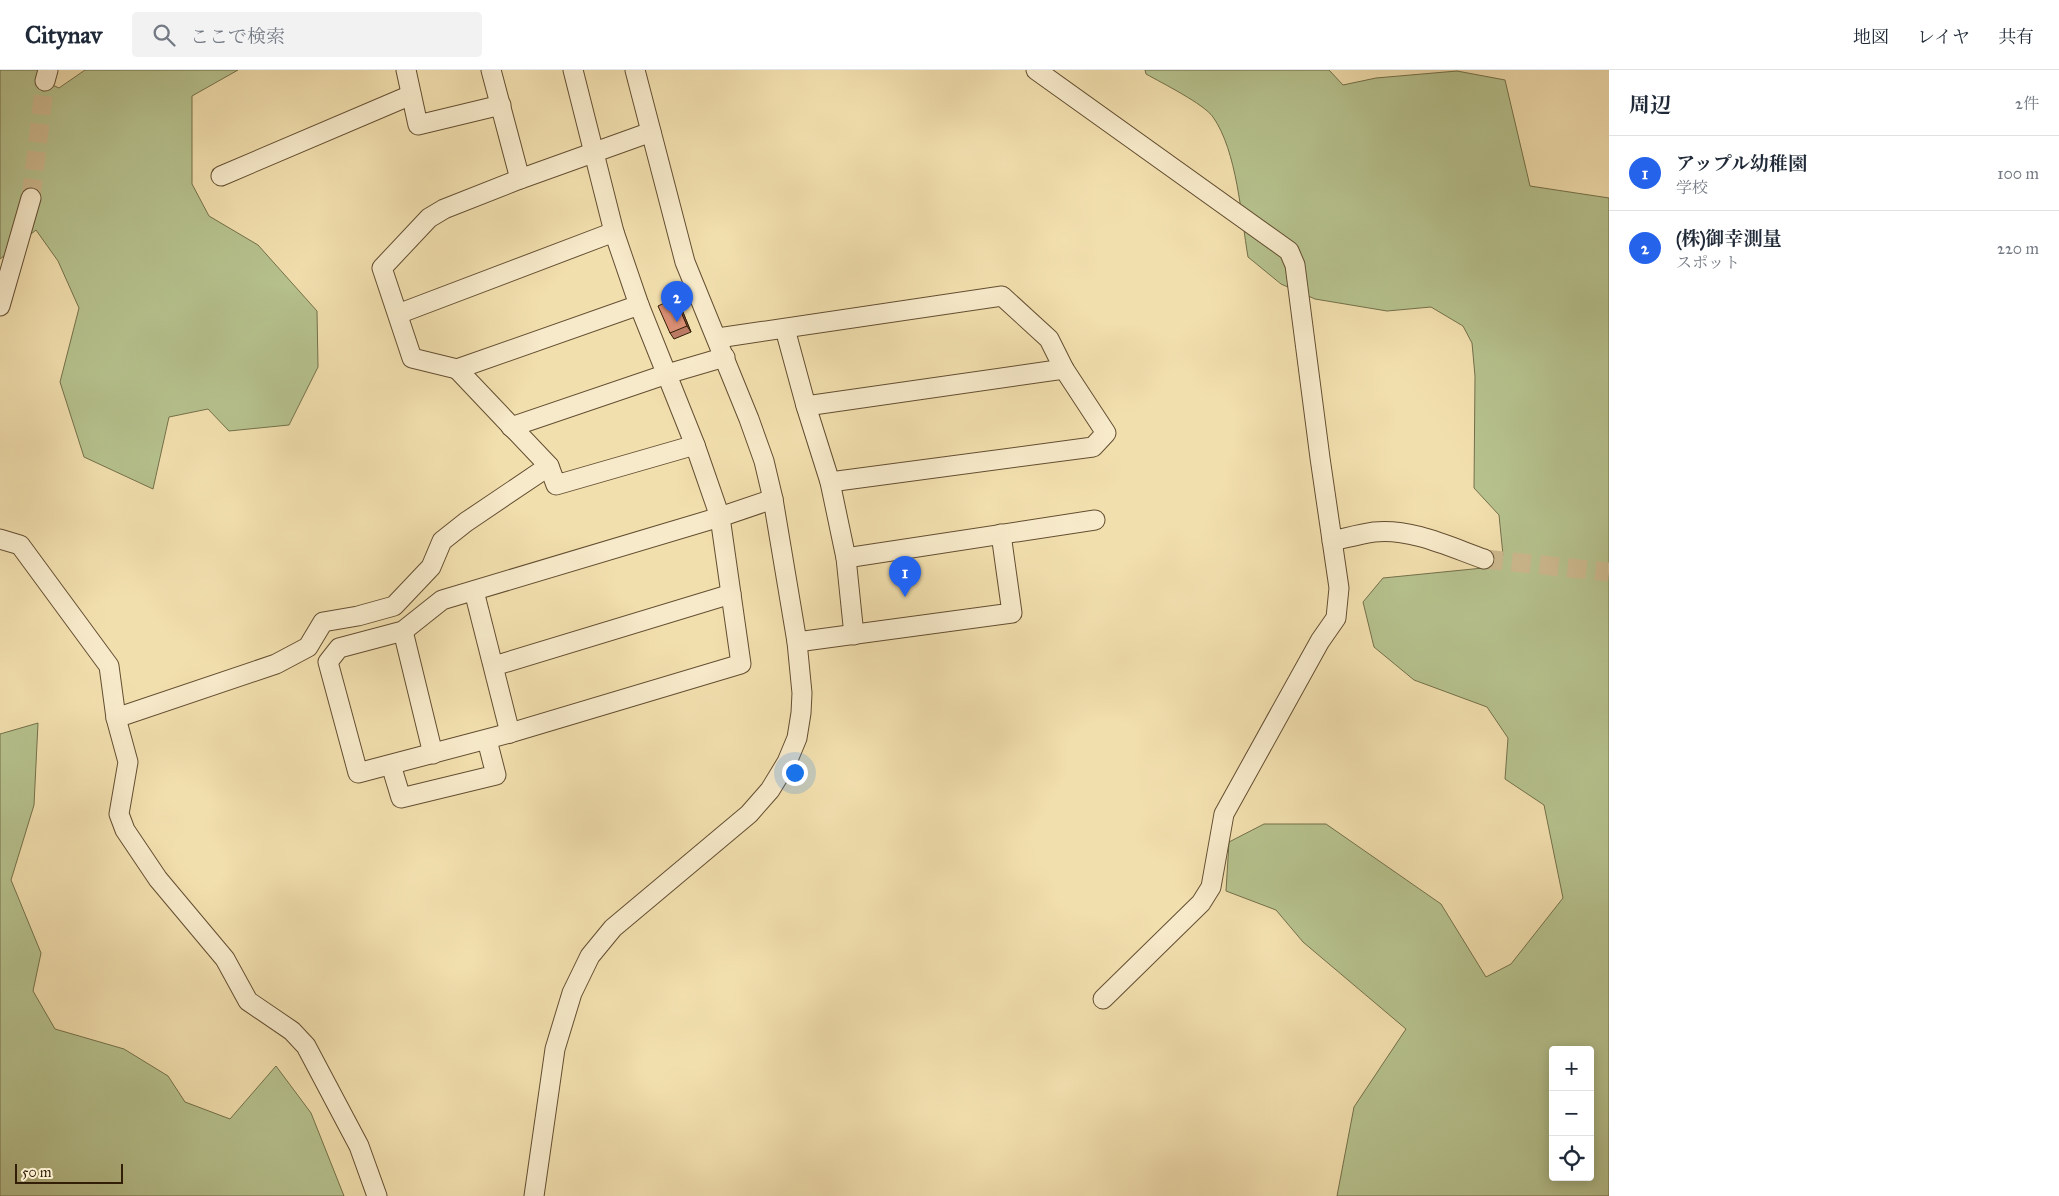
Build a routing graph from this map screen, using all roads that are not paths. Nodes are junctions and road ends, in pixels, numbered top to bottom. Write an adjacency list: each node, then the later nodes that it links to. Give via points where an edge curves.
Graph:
1 (406, 70): 6 (street)
2 (491, 70): 7 (street)
3 (573, 70): 9 (street)
4 (635, 70): 8 (street)
5 (1036, 70): 33 (street, via 1289,251 1295,265)
6 (411, 95): 7 (street, via 418,125); 10 (street)
7 (501, 106): 11 (street)
8 (651, 132): 9 (street); 18 (street, via 685,262)
9 (593, 154): 11 (street); 13 (street)
10 (221, 176)
11 (520, 179): 16 (street, via 429,218 382,268)
12 (31, 198): 14 (street)
13 (614, 232): 15 (street); 16 (street)
14 (0, 306)
15 (639, 306): 20 (street); 22 (street)
16 (398, 314): 20 (street, via 412,358)
17 (785, 328): 18 (street); 21 (street, via 1002,296 1049,339); 23 (street)
18 (718, 338): 19 (street)
19 (725, 357): 22 (street); 28 (street, via 749,419)
20 (457, 369): 24 (street)
21 (1064, 369): 23 (street); 27 (street, via 1106,432 1093,446)
22 (667, 374): 24 (street); 25 (street)
23 (806, 406): 27 (street)
24 (511, 427): 26 (street)
25 (695, 445): 26 (street, via 556,485); 29 (street)
26 (549, 466): 42 (street, via 442,541 431,567 394,606 323,622 308,647 276,664)
27 (830, 482): 34 (street)
28 (773, 499): 29 (street); 40 (street)
29 (720, 517): 36 (street); 37 (street)
30 (1095, 520): 31 (street)
31 (1001, 534): 34 (street); 39 (street, via 1012,613)
32 (0, 538): 42 (street, via 20,545 109,666)
33 (1332, 541): 35 (street, via 1374,532 1393,532); 47 (street, via 1339,588 1336,618 1224,814 1211,887 1201,903)
34 (846, 558): 39 (street)
35 (1484, 559)
36 (474, 591): 38 (street, via 442,600); 41 (street)
37 (731, 594): 41 (street); 43 (street, via 741,664)
38 (403, 630): 45 (street); 46 (street, via 338,648 328,662 358,773)
39 (854, 635): 40 (street)
40 (797, 642): 49 (street, via 802,693 797,738 770,790 748,814 612,928 590,956 579,977 555,1050)
41 (494, 666): 43 (street)
42 (116, 718): 48 (street, via 128,762 119,814 125,830 158,879 225,959 248,1001 292,1031 306,1046 359,1146)
43 (510, 734): 44 (street)
44 (487, 740): 45 (street); 46 (street, via 496,775 401,798)
45 (433, 754): 46 (street)
46 (391, 765)
47 (1103, 999)
48 (377, 1196)
49 (534, 1196)

